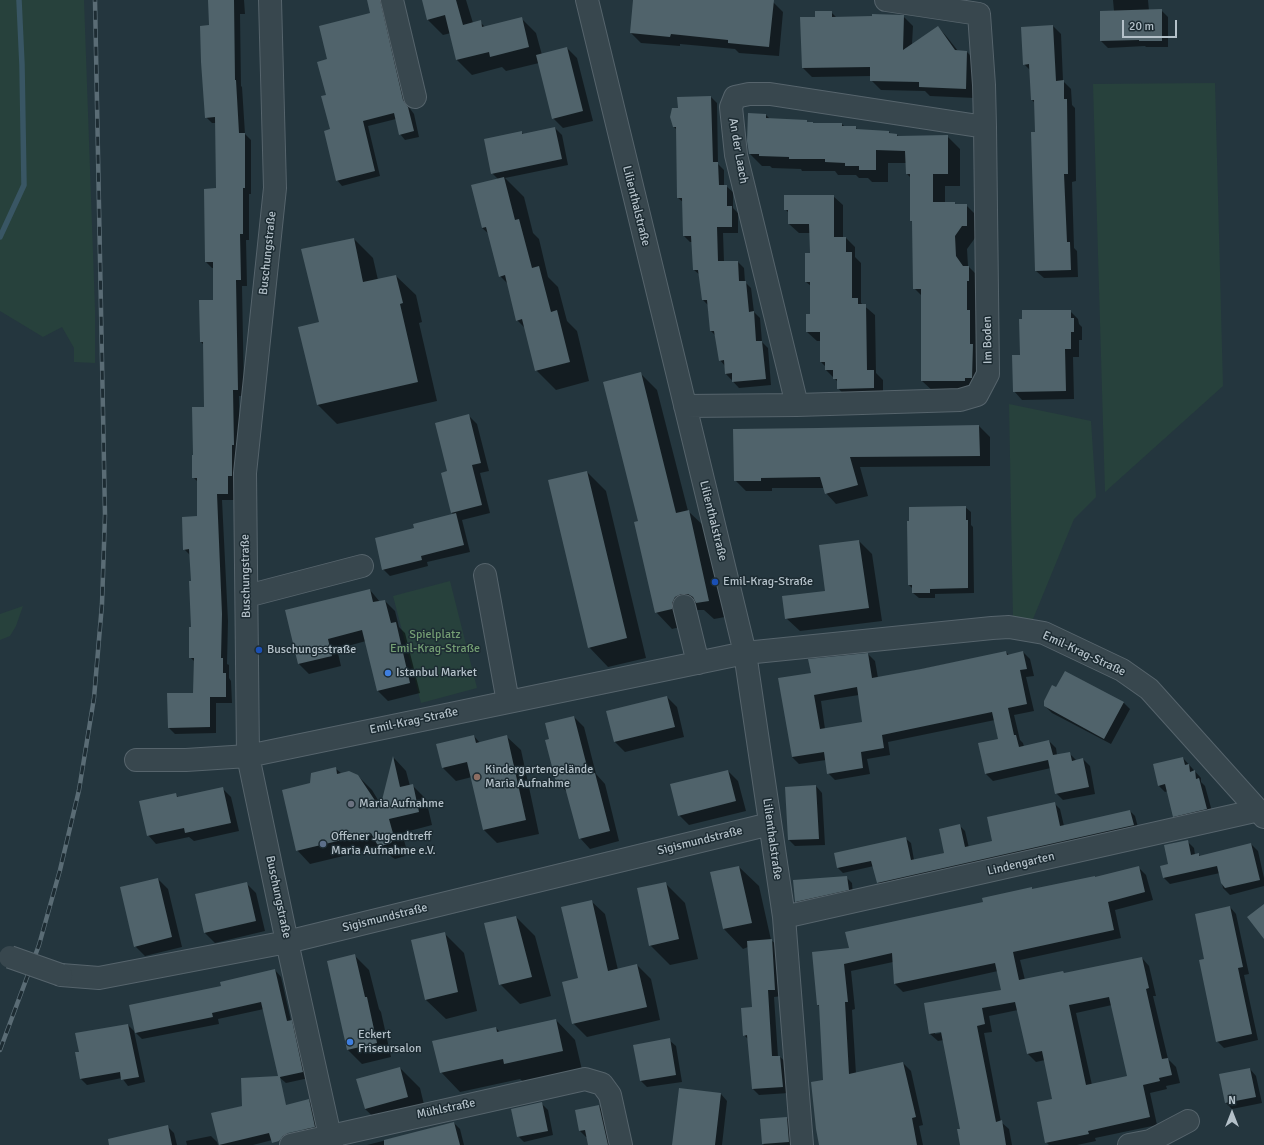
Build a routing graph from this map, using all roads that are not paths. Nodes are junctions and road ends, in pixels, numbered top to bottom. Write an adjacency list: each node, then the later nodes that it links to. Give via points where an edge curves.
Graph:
1 (392, 0): 5 (street)
2 (587, 0): 8 (street, Lilienthalstraße)
3 (886, 0): 6 (street, Im Boden, via 979,14)
4 (274, 1): 11 (street, Buschungstraße, via 275,188 245,473)
5 (415, 97)
6 (985, 127): 7 (street, Im Boden, via 988,374 977,395 960,400); 7 (street, An der Laach, via 770,94 735,97 731,107 736,155)
7 (797, 405): 8 (street, Im Boden)
8 (685, 406): 13 (street, Lilienthalstraße)
9 (362, 566): 11 (street)
10 (484, 575): 15 (street)
11 (246, 596): 16 (street, Buschungstraße)
12 (684, 606): 14 (street)
13 (745, 653): 14 (street, Emil-Krag-Straße); 18 (street, Emil-Krag-Straße, via 992,628 1044,633 1122,670 1149,689); 19 (street, Lilienthalstraße)
14 (698, 663): 15 (street, Emil-Krag-Straße)
15 (508, 702): 16 (street, Emil-Krag-Straße)
16 (248, 756): 17 (street, Emil-Krag-Straße); 21 (street, Buschungstraße)
17 (136, 760)
18 (1261, 814): 20 (street, Lindengarten)
19 (770, 824): 20 (street, Lilienthalstraße); 21 (street, Sigismundstraße)
20 (784, 917): 27 (street, Lilienthalstraße)
21 (287, 942): 22 (street, Sigismundstraße, bridge, via 100,978 61,974); 24 (street, Buschungstraße)
22 (5, 954)
23 (1188, 1121): 28 (street, via 1150,1140)
24 (330, 1140): 25 (street, Mühlstraße); 26 (street, Mühlstraße, via 585,1079 602,1084 610,1095)
25 (291, 1145)
26 (621, 1145)
27 (802, 1145)
28 (1129, 1145)

